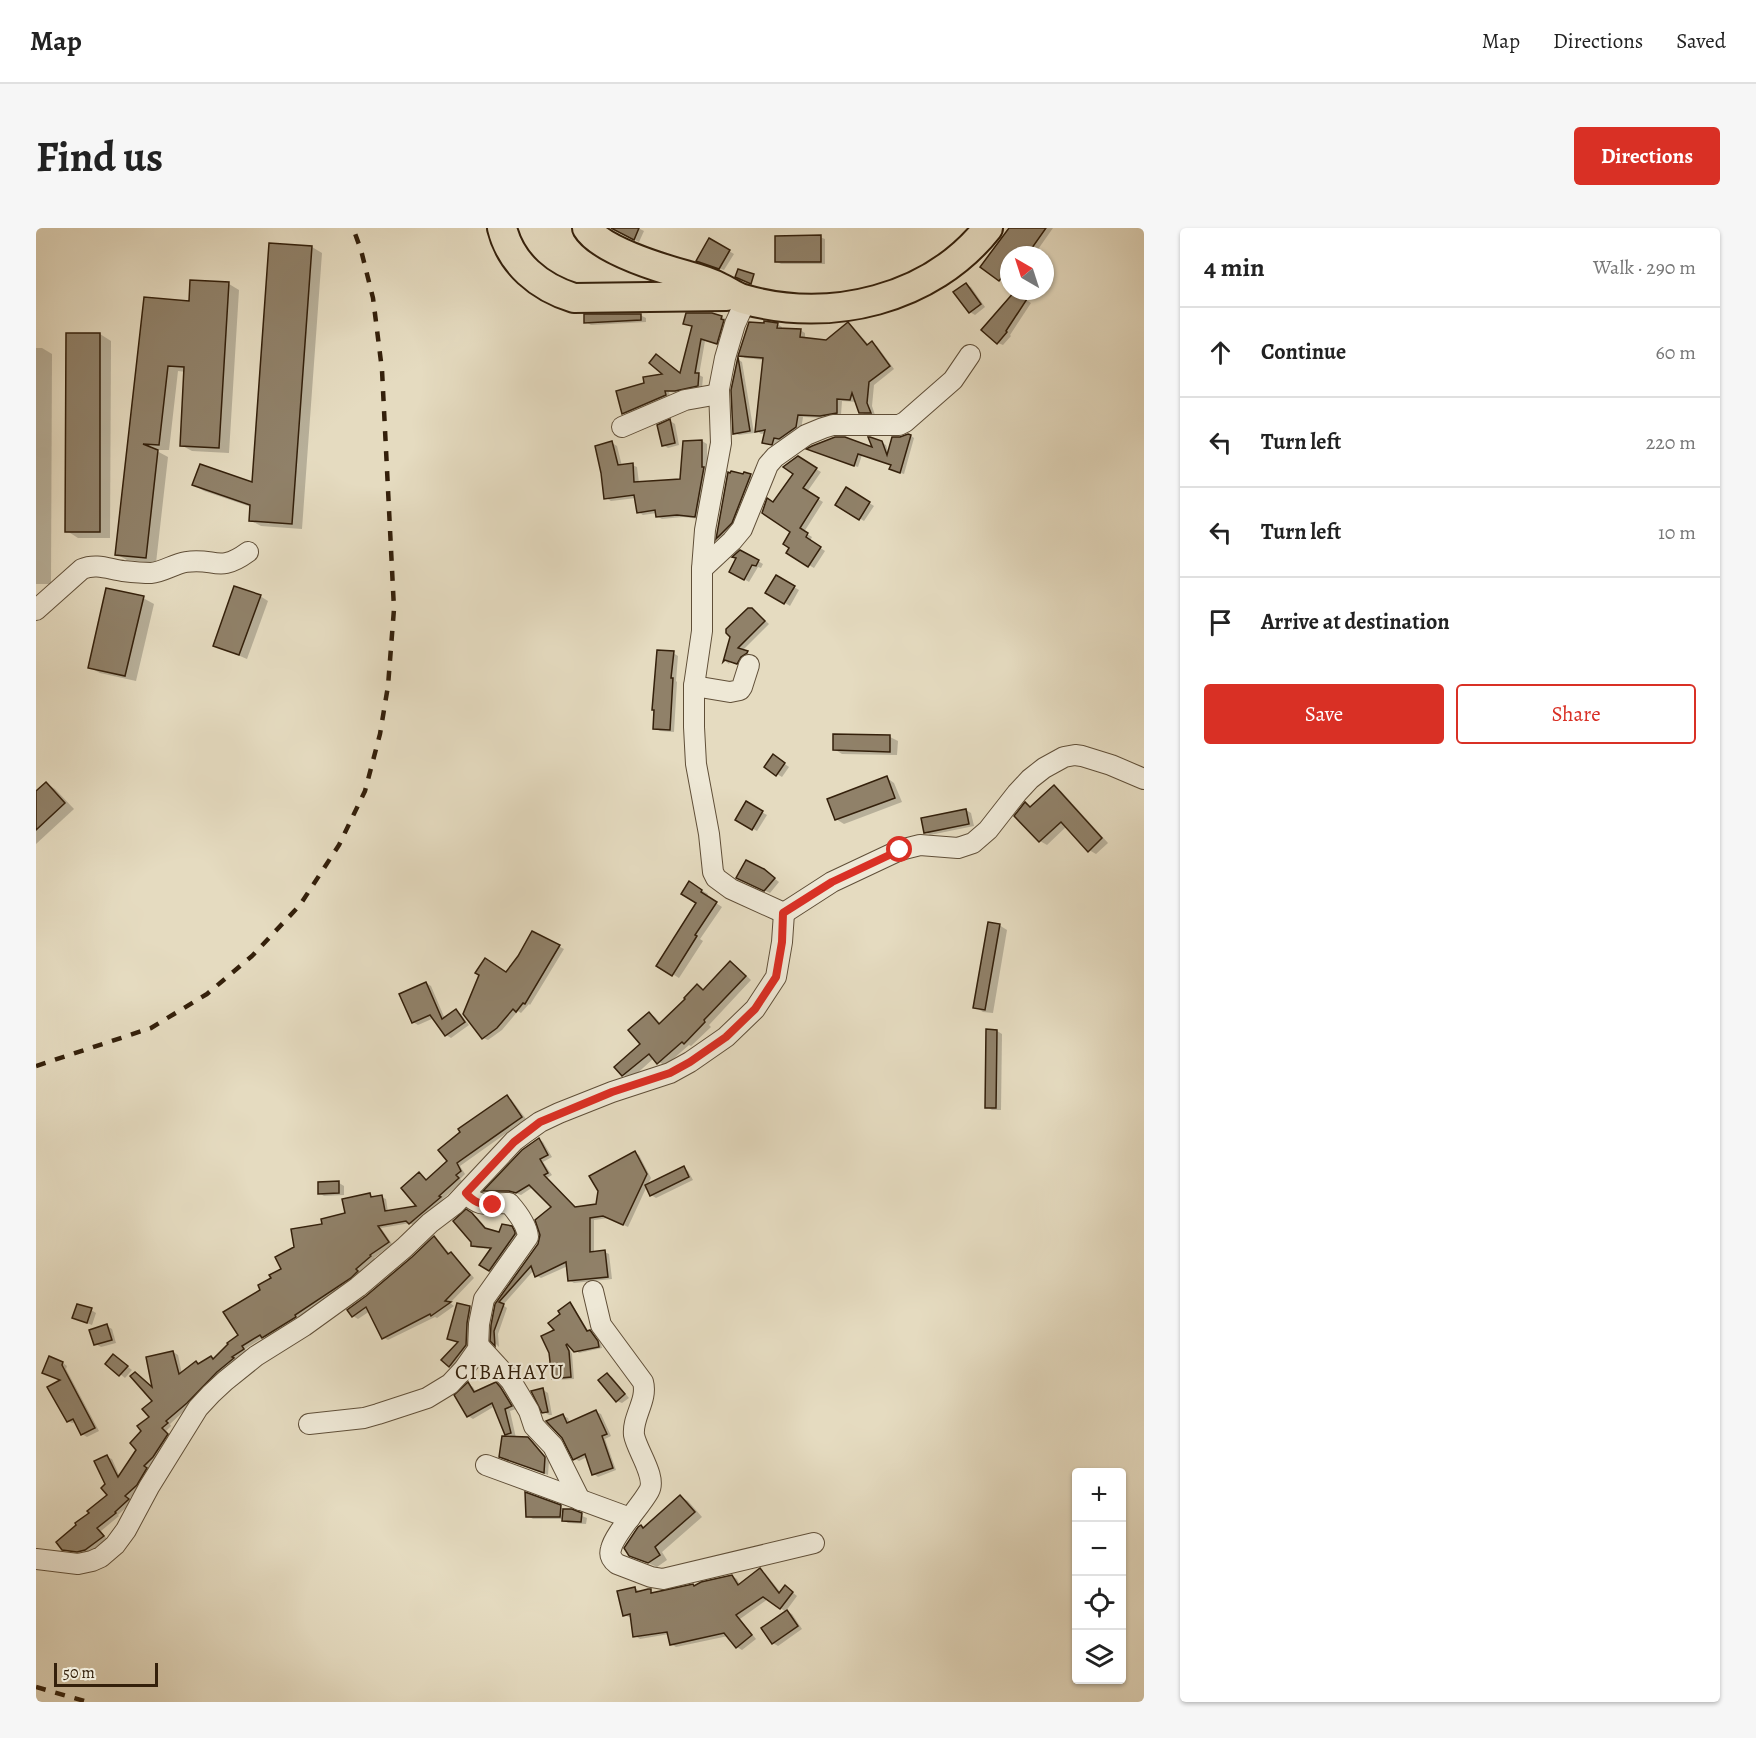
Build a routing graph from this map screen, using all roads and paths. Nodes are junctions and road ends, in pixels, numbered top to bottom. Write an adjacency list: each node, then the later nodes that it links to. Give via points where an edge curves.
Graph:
1 (502, 228): 4 (highway, via 518,262 530,274 541,284 574,298)
2 (587, 228): 4 (highway, via 610,247 660,268 701,279)
3 (988, 228): 4 (highway, via 941,271 884,298 811,310)
4 (740, 298): 6 (street)
5 (970, 355): 9 (street, via 953,380 905,422 833,425 806,435 783,450 768,465 738,534)
6 (719, 394): 7 (street, via 685,400); 9 (street, via 721,443)
7 (622, 428)
8 (248, 552): 10 (street, via 227,564 187,562 150,573 88,566)
9 (702, 569): 12 (street, via 702,631)
10 (36, 610)
11 (749, 665): 12 (street, via 742,687 736,691)
12 (694, 686): 14 (street, via 696,764 713,872 731,890)
13 (1144, 778): 14 (street, via 1082,756 1064,757 1030,779 973,843 958,848 920,845 900,850 832,882)
14 (783, 913): 15 (street, via 776,977 755,1009 726,1037 670,1073 540,1122 514,1142)
15 (466, 1193): 17 (street, via 483,1204 509,1203 528,1234 484,1299); 23 (street, via 358,1287 256,1356 211,1394 198,1408 126,1530 101,1557 78,1563)
16 (593, 1291): 21 (street, via 601,1325 644,1387 634,1431 652,1487)
17 (479, 1346): 18 (street, via 456,1379 427,1398 364,1418); 20 (street, via 512,1381 534,1426 553,1446)
18 (309, 1424)
19 (486, 1465): 20 (street)
20 (580, 1500): 21 (street)
21 (630, 1518): 22 (street, via 612,1544 611,1556 617,1564 657,1579)
22 (814, 1543)
23 (36, 1559)

